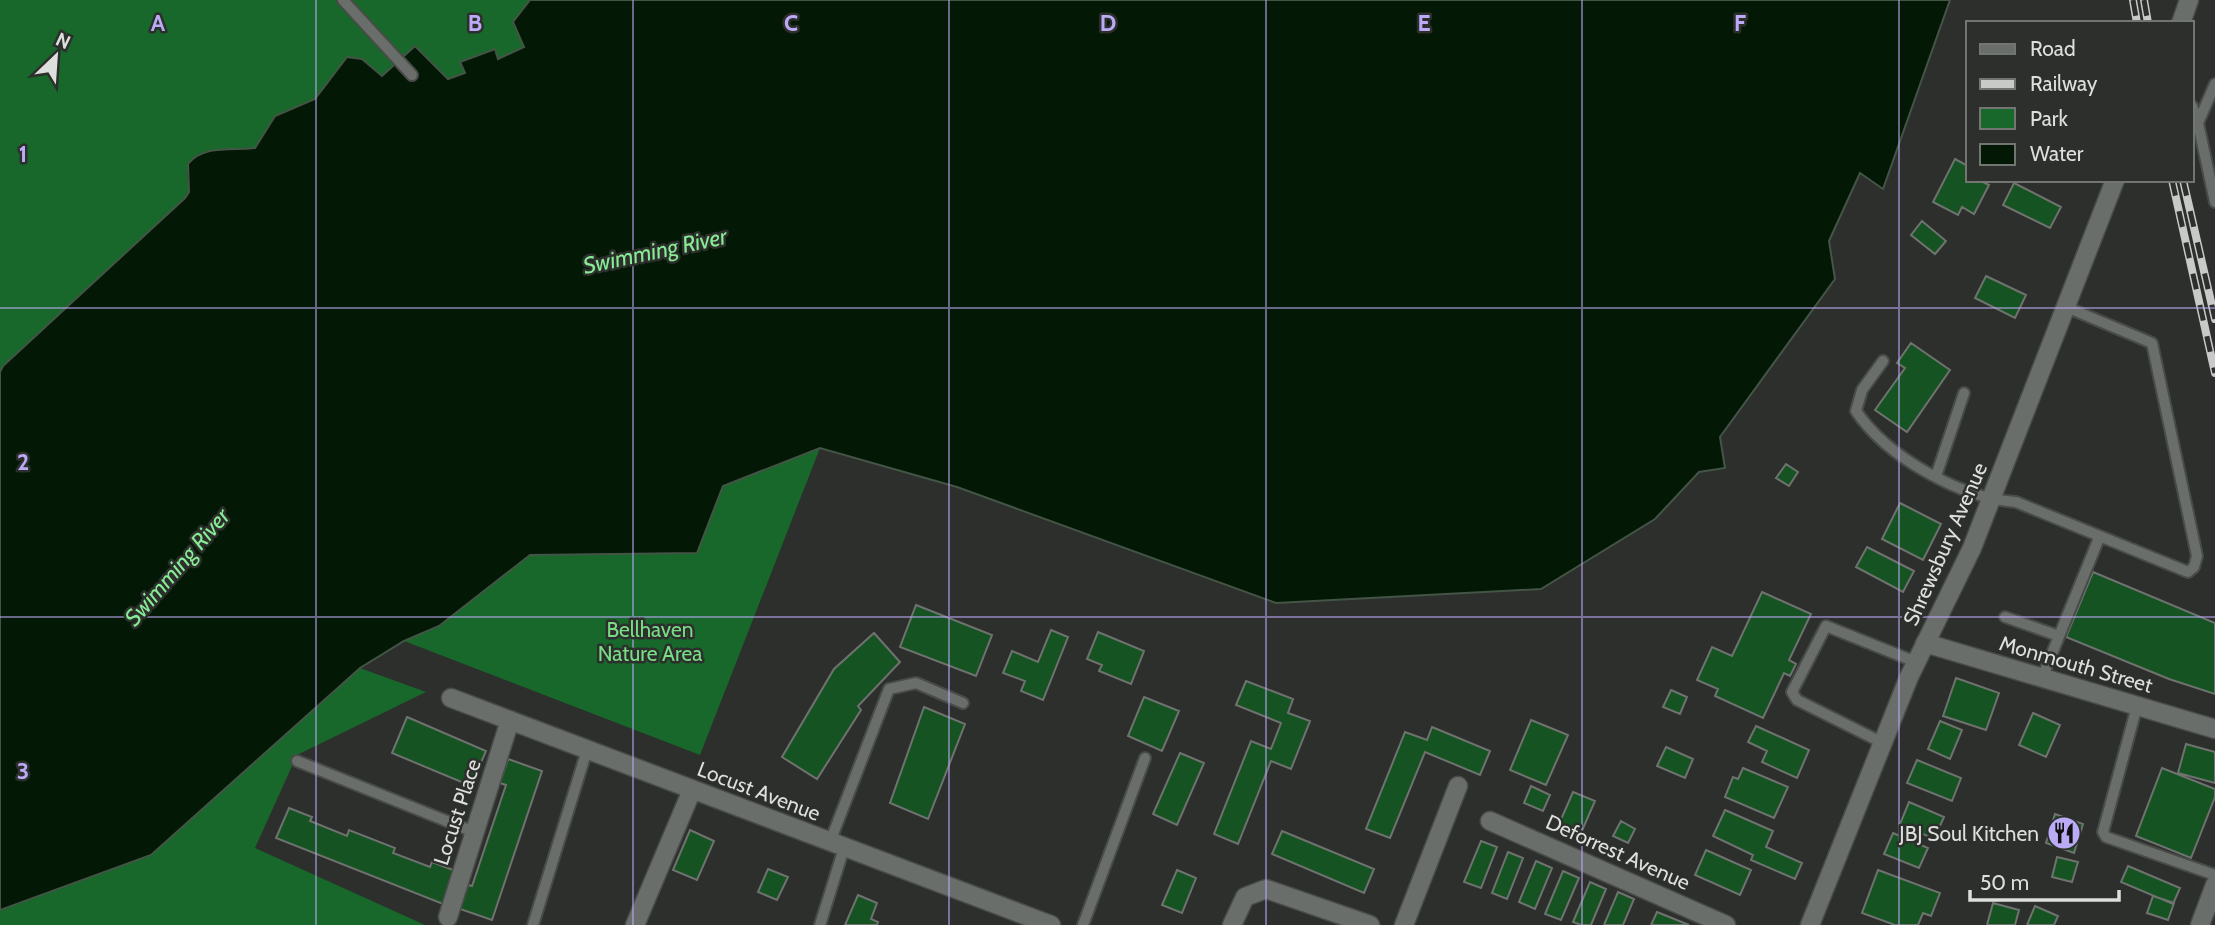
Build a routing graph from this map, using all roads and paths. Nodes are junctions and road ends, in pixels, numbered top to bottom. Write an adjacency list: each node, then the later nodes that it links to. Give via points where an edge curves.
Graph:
1 (343, 0): 4 (lane)
2 (2189, 0): 3 (street)
3 (2182, 21)
4 (412, 75)
5 (2215, 84): 7 (lane)
6 (2194, 112): 7 (lane)
7 (2198, 123): 8 (lane)
8 (2211, 161): 10 (lane)
9 (2114, 182): 11 (street, Shrewsbury Avenue)
10 (2215, 202)
11 (2066, 307): 15 (street, Shrewsbury Avenue); 16 (lane, via 2152,343 2197,556 2194,567 2181,571)
12 (1884, 361): 14 (lane, via 1862,390 1856,411 1867,428 1913,466)
13 (1964, 393): 14 (lane)
14 (1936, 476): 15 (lane)
15 (1991, 500): 16 (lane, via 2016,502); 19 (street, Shrewsbury Avenue)
16 (2099, 538): 18 (lane)
17 (2005, 617): 18 (lane)
18 (2059, 636): 21 (lane)
19 (1925, 643): 20 (street, Shrewsbury Avenue); 21 (street, Monmouth Street)
20 (1916, 662): 27 (street, Shrewsbury Avenue); 27 (lane, via 1826,626 1792,692 1797,700)
21 (2042, 678): 24 (street, Monmouth Street)
22 (451, 698): 25 (street, Locust Avenue)
23 (963, 703): 35 (lane, via 916,683 889,689)
24 (2137, 706): 26 (street, Monmouth Street); 36 (lane, via 2103,832 2106,838)
25 (510, 720): 28 (street, Locust Avenue); 34 (street, Locust Place)
26 (2215, 729)
27 (1883, 743): 48 (street, Shrewsbury Avenue)
28 (587, 750): 32 (street, Locust Avenue); 39 (lane)
29 (1145, 758): 43 (lane)
30 (297, 761): 34 (lane)
31 (1458, 786): 46 (street)
32 (692, 790): 35 (street, Locust Avenue); 40 (street)
33 (1490, 821): 47 (street, Deforrest Avenue)
34 (474, 832): 38 (street, Locust Place)
35 (837, 845): 41 (lane); 42 (street, Locust Avenue)
36 (2215, 875)
37 (2215, 885): 49 (street)
38 (448, 917)
39 (533, 925)
40 (635, 925)
41 (820, 925)
42 (1051, 925)
43 (1083, 925)
44 (1232, 925): 45 (street, via 1245,897 1266,889)
45 (1370, 925)
46 (1404, 925)
47 (1726, 925)
48 (1810, 925)
49 (2200, 925)

